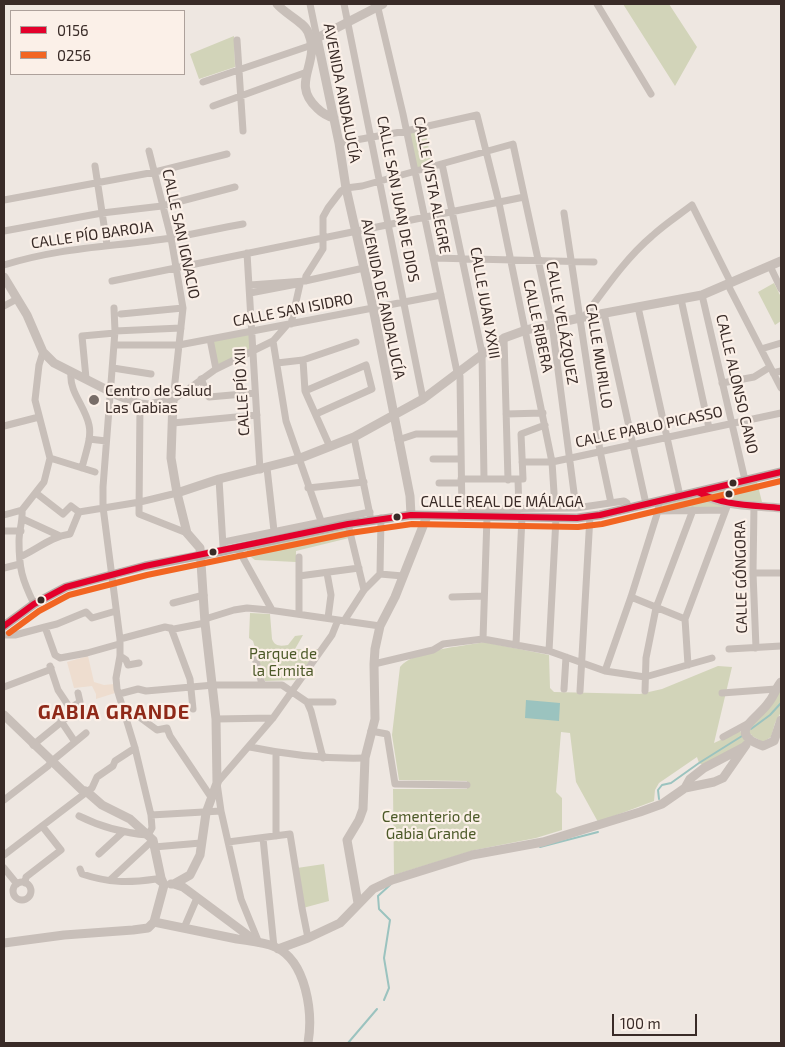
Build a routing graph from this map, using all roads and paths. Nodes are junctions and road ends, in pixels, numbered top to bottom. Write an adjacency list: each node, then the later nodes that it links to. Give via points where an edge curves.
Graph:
1 (277, 4): 8 (street, via 305,27)
2 (310, 4): 8 (street, AVENIDA ANDALUCÍA)
3 (344, 4): 6 (street, CALLE SAN JUAN DE DIOS)
4 (597, 4): 12 (street)
5 (379, 5): 6 (street); 16 (street, CALLE VISTA ALEGRE)
6 (348, 22): 8 (street); 18 (street, CALLE SAN JUAN DE DIOS)
7 (237, 40): 9 (street)
8 (314, 41): 9 (street); 10 (street); 15 (street, AVENIDA ANDALUCÍA)
9 (239, 70): 11 (street); 13 (street)
10 (307, 72): 13 (street); 15 (street, via 306,94 323,113)
11 (203, 82)
12 (651, 94)
13 (241, 96): 14 (street); 17 (street)
14 (213, 106)
15 (334, 118): 19 (street, AVENIDA ANDALUCÍA)
16 (406, 131): 18 (street); 21 (street, CALLE RIBERA, via 477,115); 25 (street, CALLE VISTA ALEGRE)
17 (243, 132)
18 (371, 137): 19 (street); 27 (street, CALLE SAN JUAN DE DIOS)
19 (339, 142): 30 (street, AVENIDA ANDALUCÍA)
20 (150, 151): 26 (street, CALLE SAN IGNACIO)
21 (487, 151): 23 (street); 31 (street, CALLE VELÁZQUEZ, via 513,144); 33 (street, CALLE RIBERA)
22 (227, 154): 26 (street)
23 (442, 164): 25 (street); 35 (street, CALLE JUAN XXIII)
24 (95, 166): 28 (street)
25 (414, 171): 27 (street); 38 (street, CALLE VISTA ALEGRE)
26 (154, 172): 28 (street); 34 (street, CALLE SAN IGNACIO)
27 (380, 180): 30 (street); 40 (street, CALLE SAN JUAN DE DIOS)
28 (97, 182): 32 (street); 36 (street)
29 (235, 187): 34 (street)
30 (346, 188): 42 (street, AVENIDA DE ANDALUCÍA); 44 (street, via 323,217)
31 (524, 197): 33 (street); 50 (street, CALLE VELÁZQUEZ)
32 (4, 200)
33 (499, 203): 35 (street); 49 (street, CALLE RIBERA)
34 (164, 206): 36 (street); 43 (street, CALLE SAN IGNACIO)
35 (453, 212): 38 (street); 48 (street, CALLE JUAN XXIII)
36 (102, 213): 41 (street); 45 (street)
37 (564, 213): 51 (street, CALLE MURILLO)
38 (424, 218): 40 (street); 47 (street, CALLE VISTA ALEGRE)
39 (243, 224): 43 (street, CALLE PÍO BAROJA)
40 (389, 225): 42 (street); 69 (street, CALLE SAN JUAN DE DIOS)
41 (4, 231)
42 (356, 231): 44 (street); 57 (street, AVENIDA DE ANDALUCÍA)
43 (171, 238): 45 (street, CALLE PÍO BAROJA); 56 (street, CALLE SAN IGNACIO)
44 (323, 238): 46 (street); 60 (street, via 322,250)
45 (107, 245): 54 (street, CALLE PÍO BAROJA, via 29,257)
46 (248, 253): 56 (street); 62 (street, CALLE PÍO XII)
47 (432, 258): 48 (street); 65 (street, CALLE VISTA ALEGRE)
48 (463, 259): 49 (street); 94 (street, CALLE JUAN XXIII)
49 (509, 260): 50 (street); 81 (street, CALLE RIBERA)
50 (538, 260): 51 (street); 79 (street, CALLE VELÁZQUEZ)
51 (571, 261): 53 (street); 77 (street, CALLE MURILLO)
52 (781, 261): 55 (street)
53 (594, 262)
54 (4, 265)
55 (770, 266): 61 (street); 63 (street)
56 (176, 267): 59 (street); 73 (street, CALLE SAN IGNACIO)
57 (364, 268): 60 (street); 74 (street, AVENIDA DE ANDALUCÍA)
58 (4, 277): 67 (street)
59 (112, 281)
60 (302, 282): 62 (street); 64 (street); 78 (street)
61 (730, 284): 66 (street); 77 (street, via 692,205 638,249); 91 (street)
62 (250, 285): 64 (street, CALLE PÍO XII)
63 (781, 289)
64 (250, 293): 83 (street, CALLE PÍO XII)
65 (441, 295): 69 (street, CALLE SAN ISIDRO); 101 (street, CALLE VISTA ALEGRE)
66 (702, 295): 68 (street); 106 (street, CALLE ALONSO CANO)
67 (17, 299): 70 (street); 93 (street)
68 (681, 299): 71 (street); 125 (street)
69 (405, 302): 74 (street, CALLE SAN ISIDRO); 111 (street, CALLE SAN JUAN DE DIOS)
70 (4, 306)
71 (638, 307): 75 (street); 128 (street)
72 (114, 308): 82 (street)
73 (183, 308): 76 (street); 80 (street, CALLE SAN IGNACIO)
74 (373, 308): 78 (street, CALLE SAN ISIDRO); 119 (street, AVENIDA DE ANDALUCÍA)
75 (604, 313): 77 (street); 132 (street)
76 (121, 314)
77 (582, 317): 79 (street); 134 (street, CALLE MURILLO)
78 (289, 324): 83 (street, CALLE SAN ISIDRO); 86 (street)
79 (552, 324): 81 (street); 136 (street, CALLE VELÁZQUEZ)
80 (181, 328): 82 (street); 90 (street, CALLE SAN IGNACIO)
81 (526, 330): 84 (street); 117 (street, CALLE RIBERA)
82 (115, 332): 89 (street); 104 (street, via 82,336)
83 (252, 332): 85 (street, CALLE SAN ISIDRO); 92 (street, CALLE PÍO XII)
84 (504, 338): 94 (street); 116 (street)
85 (210, 339): 90 (street, CALLE SAN ISIDRO); 98 (street)
86 (273, 341): 92 (street); 96 (street)
87 (356, 342): 95 (street)
88 (781, 343): 91 (street)
89 (114, 345): 90 (street, CALLE SAN ISIDRO); 97 (street)
90 (179, 345): 112 (street, CALLE SAN IGNACIO)
91 (761, 349): 99 (street)
92 (253, 351): 98 (street); 109 (street, CALLE PÍO XII)
93 (43, 352): 102 (street); 120 (street, via 35,396)
94 (482, 353): 101 (street); 147 (street, CALLE JUAN XXIII)
95 (303, 360): 96 (street); 110 (street)
96 (277, 363): 139 (street, via 286,421)
97 (113, 368): 103 (street); 108 (street)
98 (216, 369): 105 (street)
99 (772, 370): 100 (street); 106 (street); 107 (street)
100 (781, 371)
101 (457, 372): 111 (street); 126 (street, CALLE VISTA ALEGRE, via 460,376)
102 (71, 373): 104 (street); 129 (street, via 70,382 89,426)
103 (151, 374)
104 (86, 378): 108 (street)
105 (201, 379): 109 (street, via 209,397); 112 (street)
106 (722, 382): 122 (street, CALLE ALONSO CANO)
107 (781, 388)
108 (111, 392): 113 (street); 131 (street)
109 (255, 392): 118 (street, CALLE PÍO XII)
110 (305, 392): 115 (street); 115 (street, via 366,364 372,389)
111 (423, 399): 119 (street)
112 (173, 400): 113 (street, via 149,406); 121 (street, CALLE SAN IGNACIO)
113 (140, 404): 160 (street)
114 (781, 413): 122 (street, CALLE PABLO PICASSO)
115 (316, 414): 133 (street)
116 (506, 414): 117 (street); 148 (street)
117 (543, 414): 123 (street, CALLE RIBERA)
118 (257, 415): 121 (street); 143 (street, CALLE PÍO XII)
119 (393, 416): 127 (street); 130 (street)
120 (40, 417): 124 (street); 135 (street)
121 (173, 423): 157 (street, CALLE SAN IGNACIO, via 171,458)
122 (732, 423): 125 (street, CALLE PABLO PICASSO); 150 (street, CALLE ALONSO CANO)
123 (545, 425): 140 (street, via 520,434); 141 (street, CALLE RIBERA)
124 (4, 426)
125 (708, 428): 128 (street, CALLE PABLO PICASSO)
126 (460, 434): 130 (street, via 416,434); 138 (street, CALLE VISTA ALEGRE)
127 (354, 437): 133 (street); 152 (street)
128 (666, 437): 132 (street, CALLE PABLO PICASSO); 158 (street)
129 (89, 439): 131 (street); 142 (street)
130 (398, 440): 178 (street)
131 (106, 441): 164 (street)
132 (634, 444): 134 (street, CALLE PABLO PICASSO); 162 (street)
133 (330, 447): 139 (street)
134 (600, 451): 136 (street, CALLE PABLO PICASSO); 161 (street, CALLE MURILLO)
135 (50, 458): 142 (street); 156 (street, via 44,482)
136 (569, 458): 141 (street, CALLE PABLO PICASSO); 167 (street, CALLE VELÁZQUEZ)
137 (433, 459): 138 (street)
138 (460, 459): 151 (street, CALLE VISTA ALEGRE)
139 (298, 460): 143 (street); 154 (street)
140 (522, 462): 141 (street, CALLE PABLO PICASSO); 149 (street, via 523,479)
141 (552, 462): 166 (street, CALLE RIBERA)
142 (82, 468): 144 (street)
143 (264, 469): 146 (street); 189 (street, CALLE PÍO XII)
144 (95, 472)
145 (781, 472): 150 (main road, CALLE REAL DE MÁLAGA)
146 (220, 479): 157 (street); 192 (street)
147 (484, 480): 148 (street); 151 (street)
148 (508, 480): 149 (street)
149 (518, 480): 175 (street)
150 (745, 480): 155 (main road, CALLE REAL DE MÁLAGA)
151 (461, 481): 153 (street); 174 (street, CALLE VISTA ALEGRE)
152 (364, 482): 154 (street); 177 (street)
153 (439, 484)
154 (308, 488): 185 (street)
155 (698, 492): 158 (main road, CALLE REAL DE MÁLAGA); 165 (street)
156 (36, 493): 170 (street); 173 (street, via 63,514 71,506)
157 (177, 493): 160 (street); 190 (street, CALLE SAN IGNACIO)
158 (680, 496): 159 (main road, CALLE REAL DE MÁLAGA)
159 (659, 501): 162 (main road, CALLE REAL DE MÁLAGA); 172 (street)
160 (140, 502): 164 (street); 190 (street, via 139,514)
161 (611, 503): 167 (street, CALLE REAL DE MÁLAGA); 168 (street, CALLE REAL DE MÁLAGA, via 624,501)
162 (646, 504): 168 (main road, CALLE REAL DE MÁLAGA)
163 (754, 505): 165 (street); 169 (street); 200 (street, CALLE GÓNGORA)
164 (103, 507): 173 (street); 202 (street)
165 (727, 507): 171 (street); 218 (street)
166 (555, 508): 167 (street, CALLE REAL DE MÁLAGA); 175 (street, CALLE REAL DE MÁLAGA)
167 (576, 508)
168 (628, 508): 180 (main road, CALLE REAL DE MÁLAGA)
169 (781, 508)
170 (22, 510): 176 (street); 184 (street)
171 (693, 510): 172 (street); 213 (street)
172 (658, 511): 209 (street)
173 (79, 512): 191 (street, via 70,534)
174 (462, 513): 175 (street, CALLE REAL DE MÁLAGA); 179 (main road, CALLE REAL DE MÁLAGA); 181 (main road, CALLE REAL DE MÁLAGA)
175 (520, 513): 181 (main road, CALLE REAL DE MÁLAGA); 183 (main road, CALLE REAL DE MÁLAGA); 228 (street)
176 (4, 515)
177 (370, 516): 182 (main road, CALLE REAL DE MÁLAGA); 185 (street, CALLE REAL DE MÁLAGA); 186 (main road, CALLE REAL DE MÁLAGA)
178 (411, 516): 179 (main road, CALLE REAL DE MÁLAGA); 182 (main road, CALLE REAL DE MÁLAGA)
179 (427, 516): 205 (street)
180 (590, 516): 183 (main road, CALLE REAL DE MÁLAGA); 237 (street)
181 (487, 517): 208 (street)
182 (381, 518): 203 (street)
183 (556, 518): 233 (street)
184 (23, 519): 188 (street); 191 (street)
185 (321, 521): 189 (street, CALLE REAL DE MÁLAGA)
186 (348, 524): 193 (main road, CALLE REAL DE MÁLAGA); 198 (street)
187 (4, 531): 188 (street)
188 (21, 531): 196 (street)
189 (274, 531): 192 (street, CALLE REAL DE MÁLAGA)
190 (187, 533): 194 (street, CALLE SAN IGNACIO, via 200,548)
191 (60, 536): 196 (street, via 50,539)
192 (223, 547): 193 (main road, CALLE REAL DE MÁLAGA); 194 (main road, CALLE REAL DE MÁLAGA)
193 (237, 547): 214 (street)
194 (201, 555): 202 (main road, CALLE REAL DE MÁLAGA); 207 (street)
195 (298, 557): 204 (street)
196 (20, 561): 197 (street); 212 (street, via 24,584)
197 (4, 568)
198 (359, 568): 199 (street); 206 (street)
199 (327, 573): 204 (street); 217 (street, via 331,595)
200 (753, 573): 201 (street); 230 (street, CALLE GÓNGORA)
201 (781, 573)
202 (112, 574): 212 (main road, CALLE REAL DE MÁLAGA, via 66,587); 215 (street)
203 (380, 574): 205 (street); 206 (street)
204 (299, 576): 216 (street)
205 (403, 576): 222 (street)
206 (364, 590): 219 (street)
207 (204, 595): 211 (street); 220 (street)
208 (484, 596): 210 (street); 226 (street)
209 (631, 597): 213 (street); 241 (street)
210 (452, 598)
211 (173, 603)
212 (34, 604): 221 (main road, CALLE REAL DE MÁLAGA)
213 (656, 608): 218 (street); 242 (street)
214 (272, 610): 216 (street); 220 (street, via 244,608)
215 (116, 611): 223 (street, via 92,618 86,612); 227 (street)
216 (299, 614): 217 (street)
217 (328, 618): 219 (street)
218 (685, 619): 240 (street)
219 (341, 620): 222 (street); 249 (street)
220 (205, 621): 224 (street); 244 (street)
221 (4, 626)
222 (380, 626): 239 (street)
223 (45, 627): 225 (street, via 15,635); 227 (street, via 55,655 60,658 87,653)
224 (171, 628): 227 (street); 247 (street)
225 (4, 634)
226 (483, 639): 228 (street); 239 (street, via 443,644 433,650)
227 (119, 641): 234 (street)
228 (516, 644): 233 (street)
229 (781, 646): 230 (street)
230 (756, 648): 231 (street)
231 (729, 649)
232 (253, 650): 243 (street)
233 (549, 651): 235 (street)
234 (120, 656): 238 (street, via 128,665); 254 (street, via 116,678)
235 (566, 658): 237 (street); 248 (street)
236 (712, 658): 240 (street)
237 (581, 662): 241 (street); 250 (street)
238 (139, 663)
239 (374, 664): 266 (street, via 375,719)
240 (688, 665): 242 (street)
241 (605, 671): 242 (street)
242 (645, 677): 251 (street)
243 (262, 684): 244 (street); 249 (street, via 282,685)
244 (214, 685): 247 (street); 262 (street)
245 (778, 685): 253 (street); 265 (street, via 770,702)
246 (4, 687): 257 (street, via 50,667 58,690)
247 (192, 687): 254 (street, via 138,689); 258 (street)
248 (564, 689)
249 (293, 691): 255 (street); 261 (street)
250 (580, 691)
251 (645, 691)
252 (78, 693): 257 (street, via 80,702)
253 (722, 693)
254 (119, 694): 260 (street)
255 (307, 702): 256 (street); 276 (street)
256 (334, 702)
257 (70, 708): 264 (street, via 70,715)
258 (193, 709)
259 (4, 715): 272 (street)
260 (125, 716): 274 (street); 283 (street, via 138,716 157,730 167,728)
261 (274, 718): 262 (street); 273 (street)
262 (216, 720): 279 (street)
263 (781, 720): 269 (street)
264 (61, 721): 270 (street); 272 (street)
265 (747, 724): 268 (street); 271 (street)
266 (371, 732): 277 (street); 280 (street, via 387,734 395,784)
267 (86, 733): 270 (street)
268 (723, 738)
269 (777, 741): 271 (street, via 763,746)
270 (75, 742): 278 (street)
271 (747, 744): 281 (street, via 704,768); 281 (street, via 723,778)
272 (33, 745): 278 (street)
273 (250, 747): 275 (street); 279 (street)
274 (135, 748): 282 (street, via 115,761); 287 (street)
275 (276, 752): 276 (street); 291 (street)
276 (324, 758): 277 (street)
277 (365, 758): 304 (street, via 362,813 347,837)
278 (52, 761): 282 (street); 284 (street)
279 (217, 783): 283 (street); 285 (street)
280 (467, 785)
281 (685, 788): 304 (street, via 662,804 640,812 544,842 472,855 392,880 373,888)
282 (86, 791): 289 (street); 293 (street, via 102,805 130,819)
283 (211, 797): 286 (street)
284 (4, 800)
285 (221, 811): 286 (street); 295 (street)
286 (206, 813): 287 (street); 294 (street)
287 (151, 815): 293 (street)
288 (79, 816): 290 (street)
289 (42, 826): 297 (street); 298 (street, via 61,850 21,883)
290 (123, 832): 293 (street); 296 (street)
291 (276, 836): 292 (street); 307 (street, via 290,834)
292 (263, 838): 295 (street); 310 (street)
293 (152, 840): 294 (street); 300 (street); 302 (street)
294 (201, 842): 301 (street, via 200,856 190,875)
295 (228, 842): 309 (street, via 241,899)
296 (99, 854)
297 (4, 855)
298 (4, 868)
299 (80, 869): 300 (street, via 82,874)
300 (110, 880): 302 (street, via 126,883 156,879)
301 (174, 884): 302 (street); 303 (street)
302 (164, 885): 305 (street)
303 (197, 898): 306 (street); 309 (street)
304 (358, 903): 307 (street, via 340,922)
305 (154, 922): 306 (street); 308 (street, via 148,928 134,930)
306 (184, 928): 309 (street)
307 (308, 938): 310 (street)
308 (4, 942)
309 (259, 943): 310 (street)
310 (276, 948): 311 (street, via 299,972 305,989 310,1017)
311 (308, 1043)

